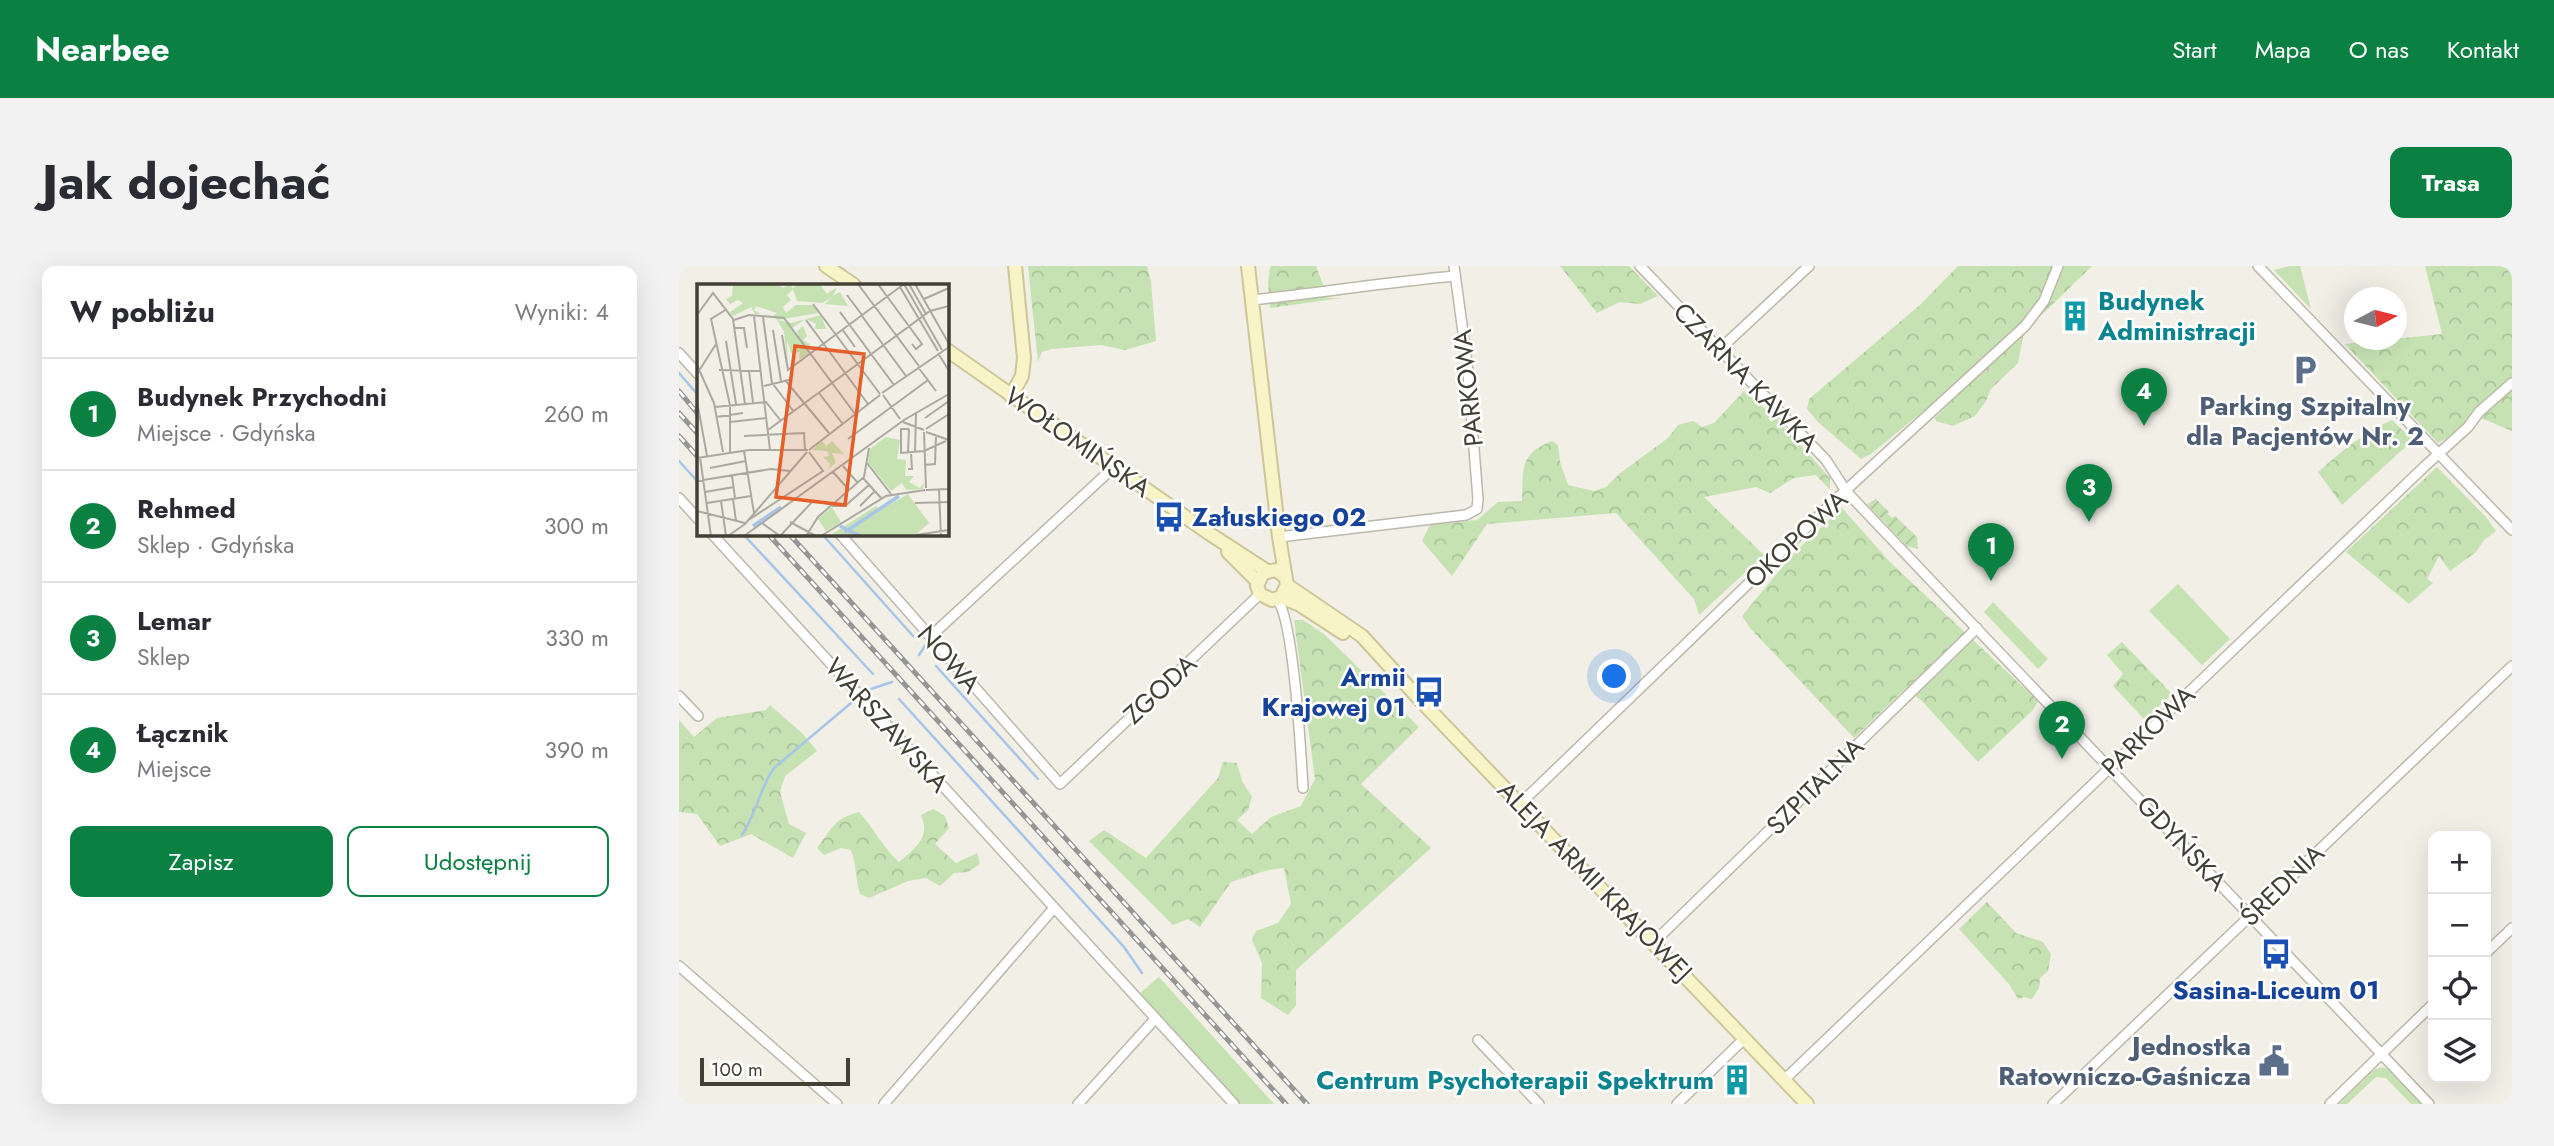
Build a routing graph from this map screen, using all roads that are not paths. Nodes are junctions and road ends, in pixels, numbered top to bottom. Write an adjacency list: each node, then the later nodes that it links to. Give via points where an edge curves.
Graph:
1 (826, 266): 9 (street)
2 (1015, 266): 16 (street, via 1024,358 1022,376)
3 (1248, 266): 10 (street)
4 (1640, 266): 11 (street, CZARNA KAWKA)
5 (1808, 266): 11 (street)
6 (2058, 266): 19 (street, OKOPOWA, via 2044,301 2025,326)
7 (2257, 266): 17 (street)
8 (1455, 271): 10 (street); 26 (street, PARKOWA, via 1467,362 1477,509 1466,515)
9 (853, 284)
10 (1252, 300): 26 (street)
11 (1719, 350): 19 (street, CZARNA KAWKA, via 1826,460)
12 (949, 351): 16 (street, WOŁOMIŃSKA)
13 (679, 353): 14 (street)
14 (697, 373)
15 (2512, 383): 17 (street, PARKOWA)
16 (1011, 396): 18 (street, WOŁOMIŃSKA)
17 (2439, 452): 22 (street); 38 (street, PARKOWA)
18 (1114, 467): 23 (street, WOŁOMIŃSKA); 33 (street)
19 (1846, 491): 32 (street, GDYŃSKA); 41 (street, OKOPOWA)
20 (679, 498): 21 (street)
21 (697, 518)
22 (2512, 530)
23 (1210, 534): 27 (street, WOŁOMIŃSKA); 29 (street, WOŁOMIŃSKA)
24 (714, 536): 42 (street, WARSZAWSKA)
25 (842, 536): 33 (street, NOWA)
26 (1279, 537): 27 (street); 28 (street)
27 (1269, 570): 28 (street); 29 (street)
28 (1285, 580): 31 (street); 34 (street, ALEJA ARMII KRAJOWEJ, via 1362,636)
29 (1257, 581): 30 (street)
30 (1260, 594): 31 (street, via 1268,600); 39 (street, ZGODA)
31 (1279, 598): 34 (street, ALEJA ARMII KRAJOWEJ, via 1300,605); 40 (street, via 1298,716)
32 (1977, 628): 38 (street, GDYŃSKA); 45 (street, SZPITALNA)
33 (930, 637): 39 (street, NOWA)
34 (1381, 658): 41 (street, ALEJA ARMII KRAJOWEJ)
35 (2512, 666): 43 (street, ŚREDNIA)
36 (679, 696): 37 (street)
37 (698, 716)
38 (2110, 767): 43 (street, GDYŃSKA); 53 (street, PARKOWA)
39 (1060, 784)
40 (1303, 788)
41 (1521, 803): 45 (street, ALEJA ARMII KRAJOWEJ)
42 (1054, 908): 49 (street, WARSZAWSKA); 55 (street)
43 (2250, 915): 52 (street, GDYŃSKA); 61 (street, ŚREDNIA)
44 (2512, 928): 46 (street)
45 (1653, 943): 50 (street, ALEJA ARMII KRAJOWEJ)
46 (2491, 948)
47 (679, 966): 54 (street)
48 (2428, 1009): 52 (street)
49 (1155, 1019): 56 (street); 57 (street, WARSZAWSKA)
50 (1745, 1038): 53 (street, ALEJA ARMII KRAJOWEJ); 59 (street)
51 (1478, 1040): 58 (street)
52 (2382, 1055): 62 (street); 63 (street, GDYŃSKA)
53 (1784, 1080): 60 (street, ALEJA ARMII KRAJOWEJ)
54 (837, 1104)
55 (884, 1104)
56 (1078, 1104)
57 (1234, 1104)
58 (1539, 1104)
59 (1678, 1104)
60 (1807, 1104)
61 (2053, 1104)
62 (2330, 1104)
63 (2429, 1104)

